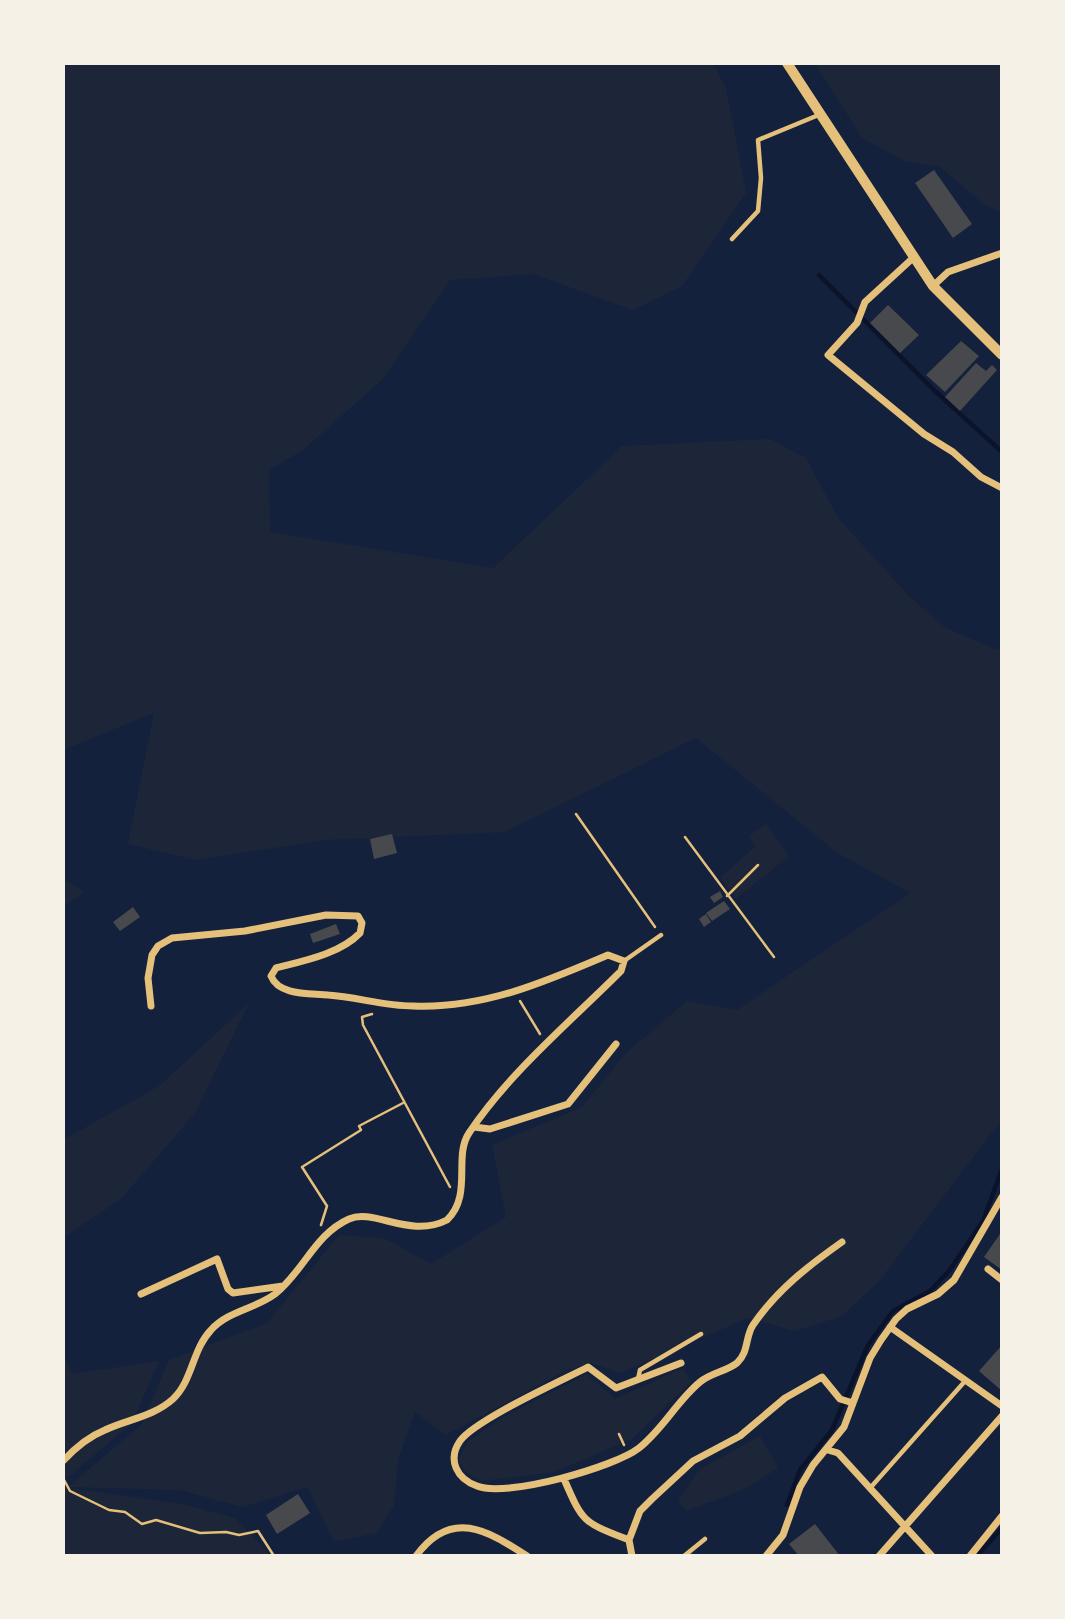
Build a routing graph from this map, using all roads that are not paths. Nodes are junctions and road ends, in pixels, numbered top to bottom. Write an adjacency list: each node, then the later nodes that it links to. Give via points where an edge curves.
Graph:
1 (787, 63): 2 (street)
2 (822, 114): 3 (lane, via 758,140 758,211); 5 (street)
3 (732, 239)
4 (1002, 253): 6 (street, via 948,272)
5 (913, 258): 6 (street); 8 (street, via 864,307 857,323 828,355 924,434)
6 (933, 286): 7 (street)
7 (1002, 355)
8 (1002, 488)
9 (661, 935): 10 (lane)
10 (624, 961): 11 (street, via 608,955 515,993 452,1003 394,1005 295,992 271,980 276,968 301,963 356,938 361,919 346,913 172,938 152,955 148,978); 13 (street, via 621,971 519,1073)
11 (151, 1006)
12 (616, 1044): 13 (street, via 568,1104 490,1129)
13 (474, 1126): 18 (street, via 466,1138 452,1216 440,1224 400,1226 348,1219 323,1237)
14 (1002, 1197): 20 (street, via 954,1280 938,1294 907,1309)
15 (842, 1242): 30 (street, via 800,1272 769,1303 750,1328 746,1353 736,1364 698,1383 639,1448)
16 (988, 1269): 17 (street)
17 (1002, 1280)
18 (284, 1286): 19 (street, via 233,1293 217,1259); 29 (street, via 211,1330 172,1400 149,1414 104,1430)
19 (141, 1294)
20 (890, 1327): 24 (street); 25 (street)
21 (701, 1334): 23 (lane, via 640,1370)
22 (681, 1363): 23 (street)
23 (638, 1380): 30 (street, via 617,1388 588,1367 493,1416 460,1440 453,1459 457,1473 490,1489)
24 (967, 1380): 26 (street); 31 (lane)
25 (846, 1401): 28 (street, via 844,1427); 35 (street, via 822,1377 785,1398 749,1430 693,1461 640,1511)
26 (1002, 1406)
27 (1002, 1416): 33 (street)
28 (828, 1450): 31 (street, via 838,1453); 40 (street, via 800,1487 783,1535)
29 (63, 1461)
30 (564, 1479): 35 (street, via 580,1516)
31 (871, 1487): 33 (street)
32 (1002, 1516): 43 (street)
33 (904, 1526): 41 (street); 42 (street)
34 (705, 1539): 39 (lane)
35 (629, 1540): 38 (street)
36 (416, 1556): 37 (street, via 435,1536 470,1527 483,1529)
37 (527, 1556)
38 (632, 1556)
39 (684, 1556)
40 (766, 1556)
41 (879, 1556)
42 (932, 1556)
43 (970, 1556)

